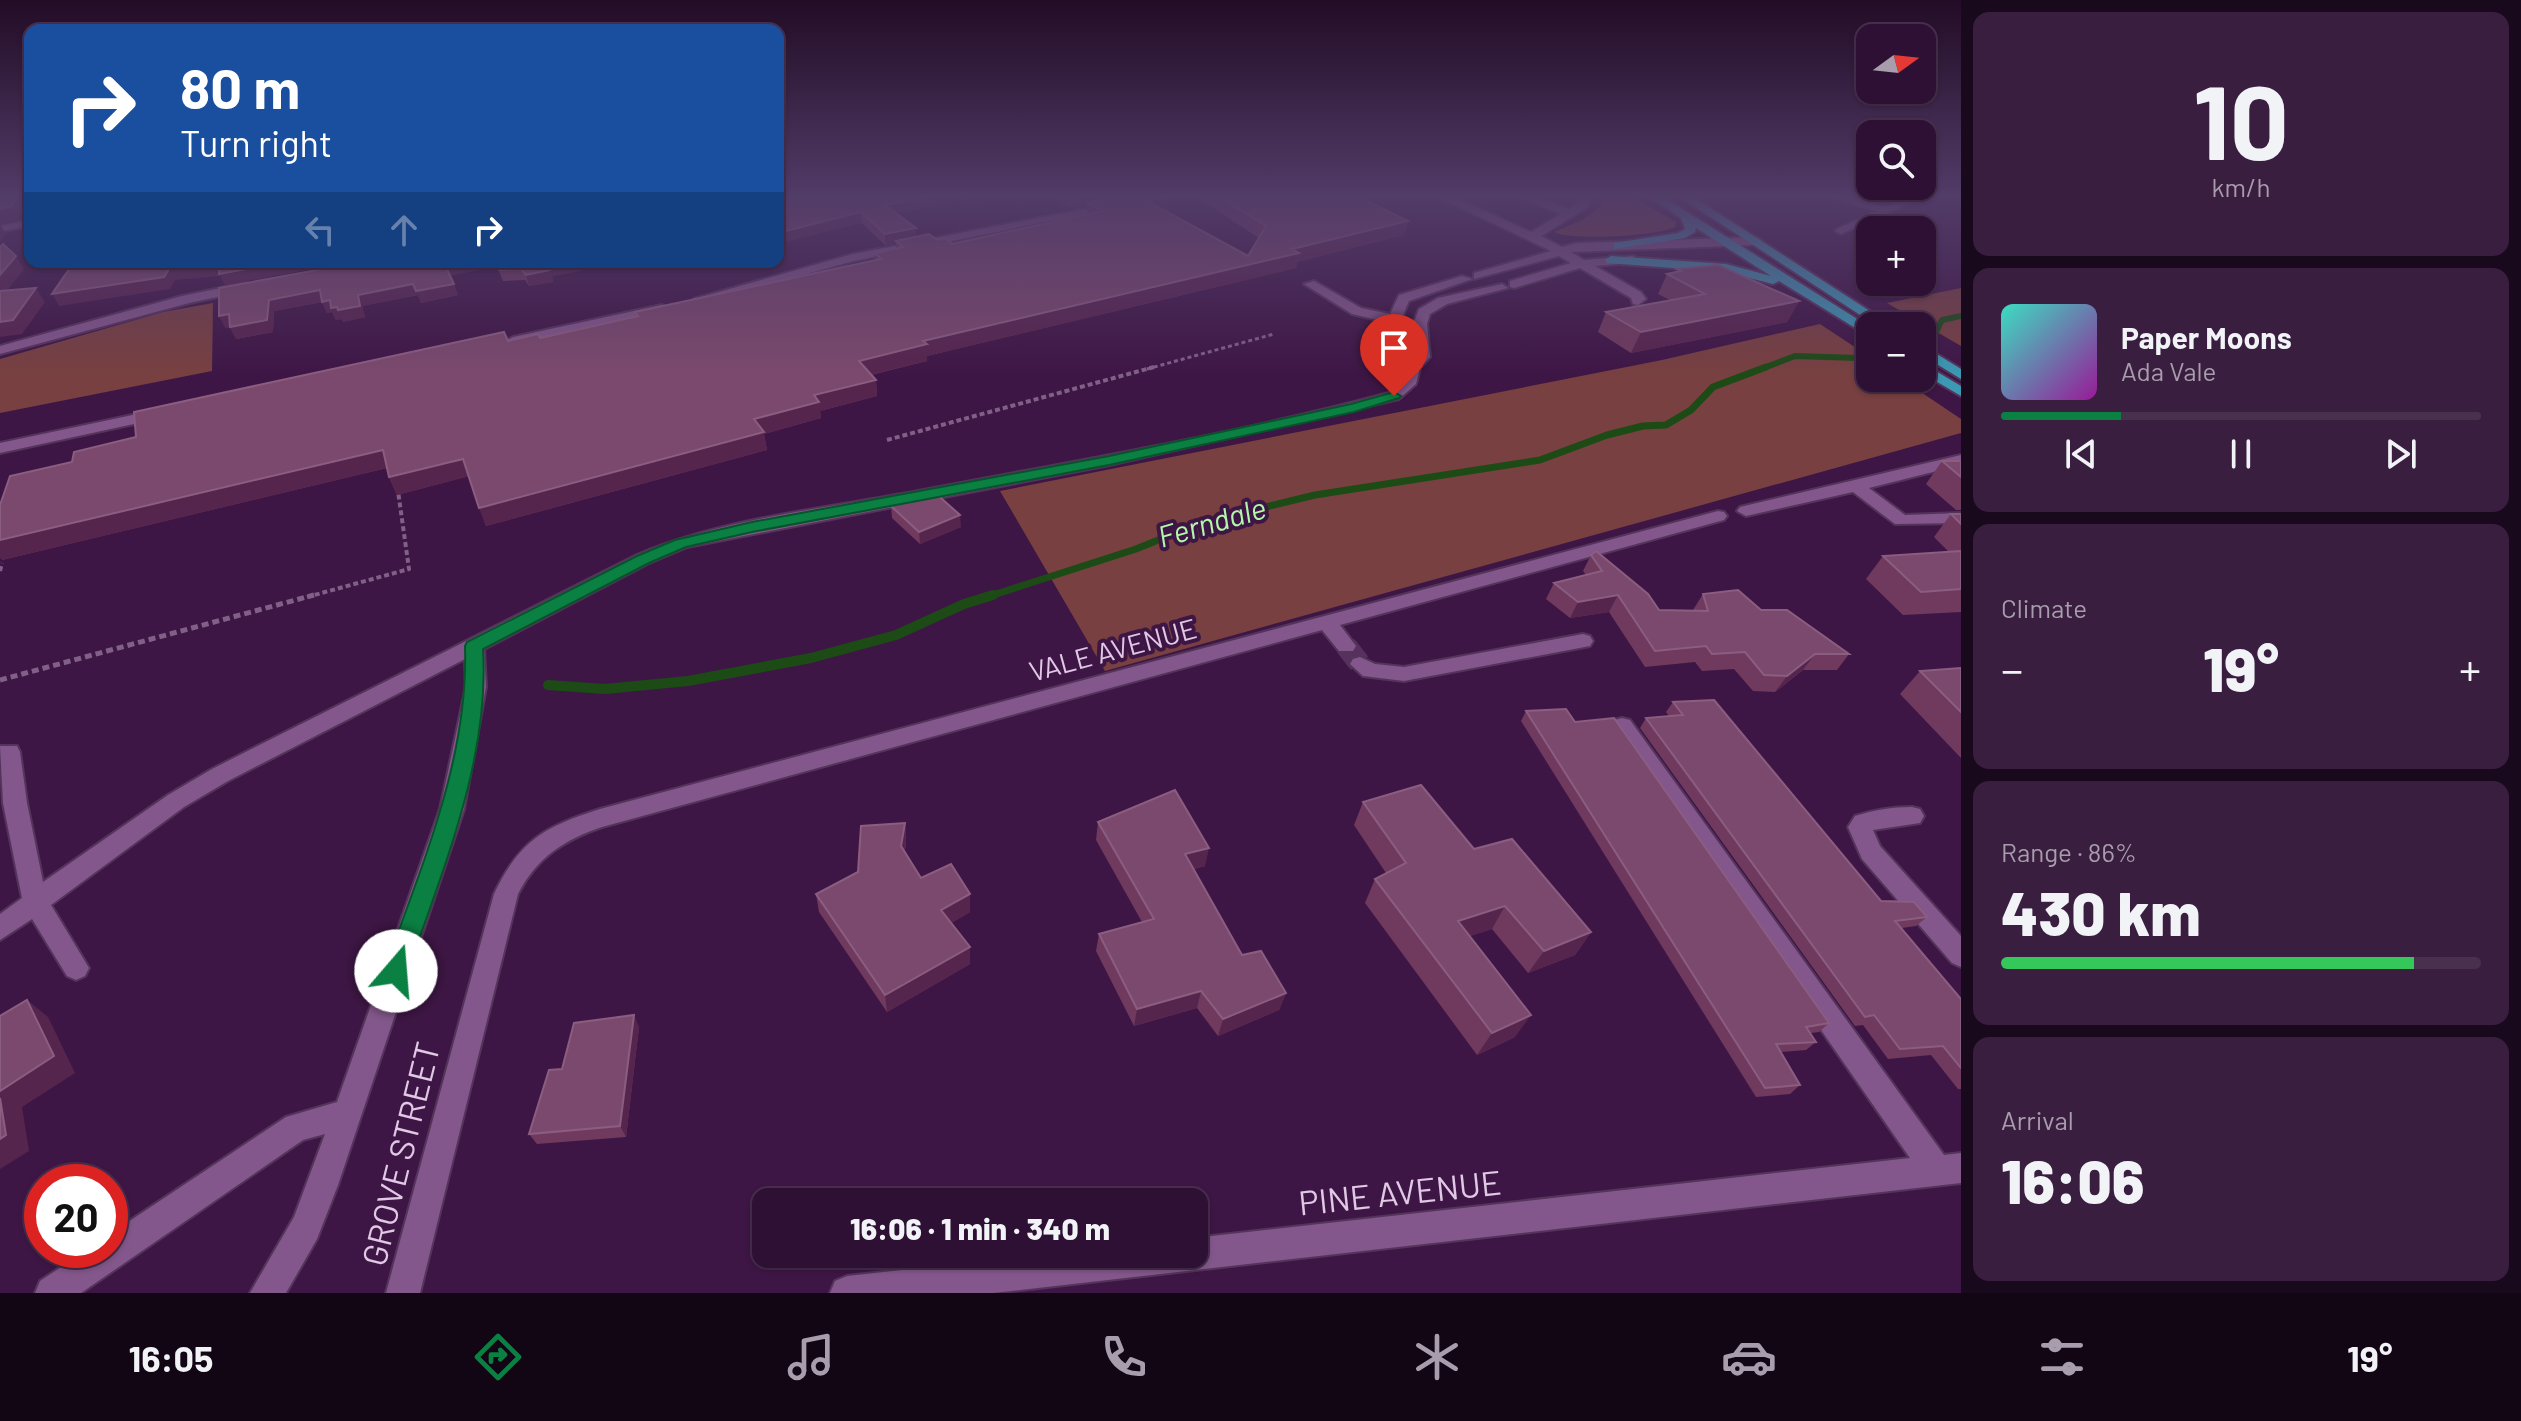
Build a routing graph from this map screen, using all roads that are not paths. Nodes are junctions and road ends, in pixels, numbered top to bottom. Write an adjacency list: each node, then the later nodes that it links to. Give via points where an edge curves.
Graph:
1 (867, 255): 16 (street, via 682,304)
2 (1549, 255): 14 (street, via 1404,298)
3 (1566, 255): 8 (street)
4 (1716, 255): 7 (street)
5 (1748, 255): 13 (main road)
6 (1778, 255): 12 (main road)
7 (1611, 260): 8 (street); 13 (main road, via 1752,273)
8 (1579, 264): 11 (street, via 1636,295); 19 (street, via 1443,301 1424,312 1423,357)
9 (1310, 284): 14 (street, via 1357,311)
10 (255, 286): 17 (street)
11 (1638, 301)
12 (1865, 312)
13 (1844, 316): 15 (main road)
14 (1393, 319): 19 (street, via 1394,346)
15 (1856, 324)
16 (495, 344)
17 (0, 350)
18 (1936, 358): 20 (main road)
19 (1413, 367): 32 (street, via 1411,381 1394,396 1354,407 681,543)
20 (1961, 375)
21 (1936, 376): 22 (main road)
22 (1961, 392)
23 (170, 412): 24 (street)
24 (0, 448)
25 (1961, 460): 26 (street)
26 (1856, 486): 27 (street); 29 (street, via 1901,520)
27 (1746, 511)
28 (1718, 516): 30 (street, VALE AVENUE)
29 (1961, 518)
30 (1326, 621): 33 (street); 38 (street, VALE AVENUE, via 600,818 566,829)
31 (1583, 641): 34 (street, via 1404,674 1370,671)
32 (474, 646): 39 (street, via 220,775); 43 (street, via 476,687 452,809)
33 (1346, 646)
34 (1360, 664)
35 (1622, 726): 44 (street)
36 (0, 754): 39 (street, via 9,752)
37 (1912, 816): 41 (street, via 1863,823 1861,835)
38 (529, 852): 47 (street, GROVE STREET, via 506,894)
39 (35, 902): 40 (street); 42 (street)
40 (0, 929)
41 (1961, 955)
42 (76, 968)
43 (348, 1114): 45 (street, via 296,1127); 46 (street, via 306,1228)
44 (1949, 1169): 48 (street, PINE AVENUE)
45 (52, 1293)
46 (267, 1293)
47 (403, 1293)
48 (847, 1293)

